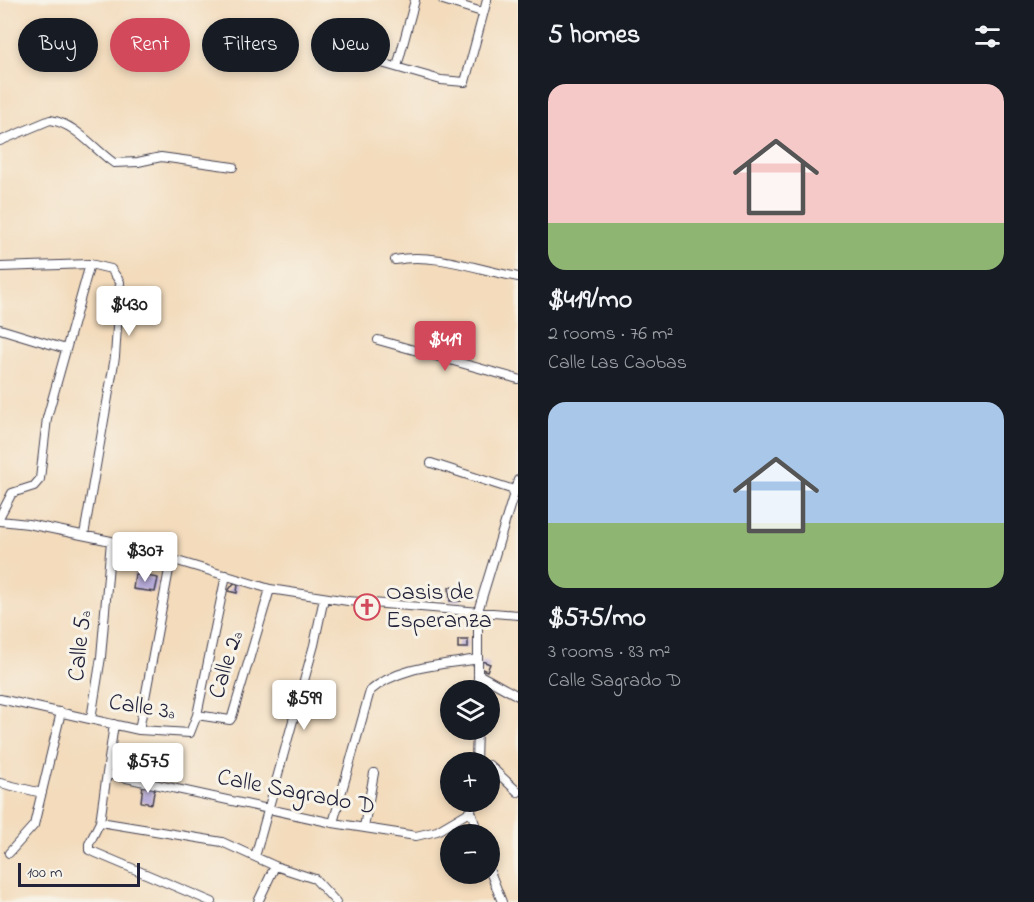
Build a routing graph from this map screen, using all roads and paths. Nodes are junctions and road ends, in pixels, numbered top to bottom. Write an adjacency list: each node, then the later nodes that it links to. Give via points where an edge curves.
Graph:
1 (415, 0): 6 (street)
2 (443, 0): 4 (street)
3 (487, 0): 4 (street)
4 (482, 12): 6 (street, via 465,82)
5 (390, 66): 6 (street)
6 (397, 68)
7 (0, 141): 8 (street, via 50,120 68,125 114,163 161,157)
8 (233, 167)
9 (395, 260): 12 (street, via 412,256 441,260)
10 (90, 264): 11 (street); 15 (street); 22 (street, via 111,269 120,282 115,357)
11 (0, 267)
12 (518, 277)
13 (0, 329): 15 (street)
14 (378, 340): 16 (street)
15 (66, 349): 20 (street, via 47,418 40,479 34,486 12,493)
16 (518, 379)
17 (431, 463): 19 (street)
18 (518, 480): 19 (street)
19 (516, 491): 28 (street)
20 (0, 516)
21 (0, 521): 22 (street)
22 (84, 535): 23 (street)
23 (111, 541): 24 (street); 38 (street, Calle 5ª, via 101,657)
24 (171, 559): 25 (street); 40 (street)
25 (226, 575): 26 (street); 37 (street, Calle 3ª)
26 (270, 589): 27 (street); 37 (street, Calle 2ª, via 231,719)
27 (324, 598): 28 (street); 47 (street, via 315,645)
28 (477, 611): 29 (street); 30 (street)
29 (518, 615)
30 (478, 659): 31 (street); 50 (street, via 410,671 389,678 370,691)
31 (478, 674): 32 (street); 33 (street)
32 (478, 680)
33 (518, 696)
34 (1, 699): 35 (street); 36 (street, Calle 3ª)
35 (0, 710)
36 (62, 712): 38 (street, Calle 3ª); 46 (street)
37 (197, 715): 40 (street, Calle 3ª, via 193,730 187,735)
38 (91, 719): 39 (street, Calle 3ª)
39 (114, 724): 40 (street, Calle 3ª); 42 (street)
40 (139, 730)
41 (374, 773): 51 (street)
42 (108, 774): 47 (street, Calle Sagrado D); 49 (street)
43 (500, 775): 45 (street)
44 (0, 783): 46 (street)
45 (518, 792)
46 (42, 793): 52 (street, via 34,825)
47 (269, 810): 50 (street, Calle Sagrado D); 53 (street)
48 (469, 812): 51 (street, Calle Sagrado D, via 416,836)
49 (100, 822): 53 (street, via 222,842); 56 (street, via 89,850)
50 (333, 823): 51 (street, Calle Sagrado D)
51 (364, 827)
52 (9, 853)
53 (255, 857): 54 (street)
54 (275, 866): 57 (street); 58 (street, via 315,879)
55 (495, 884): 59 (street)
56 (212, 902)
57 (258, 902)
58 (336, 902)
59 (502, 902)

